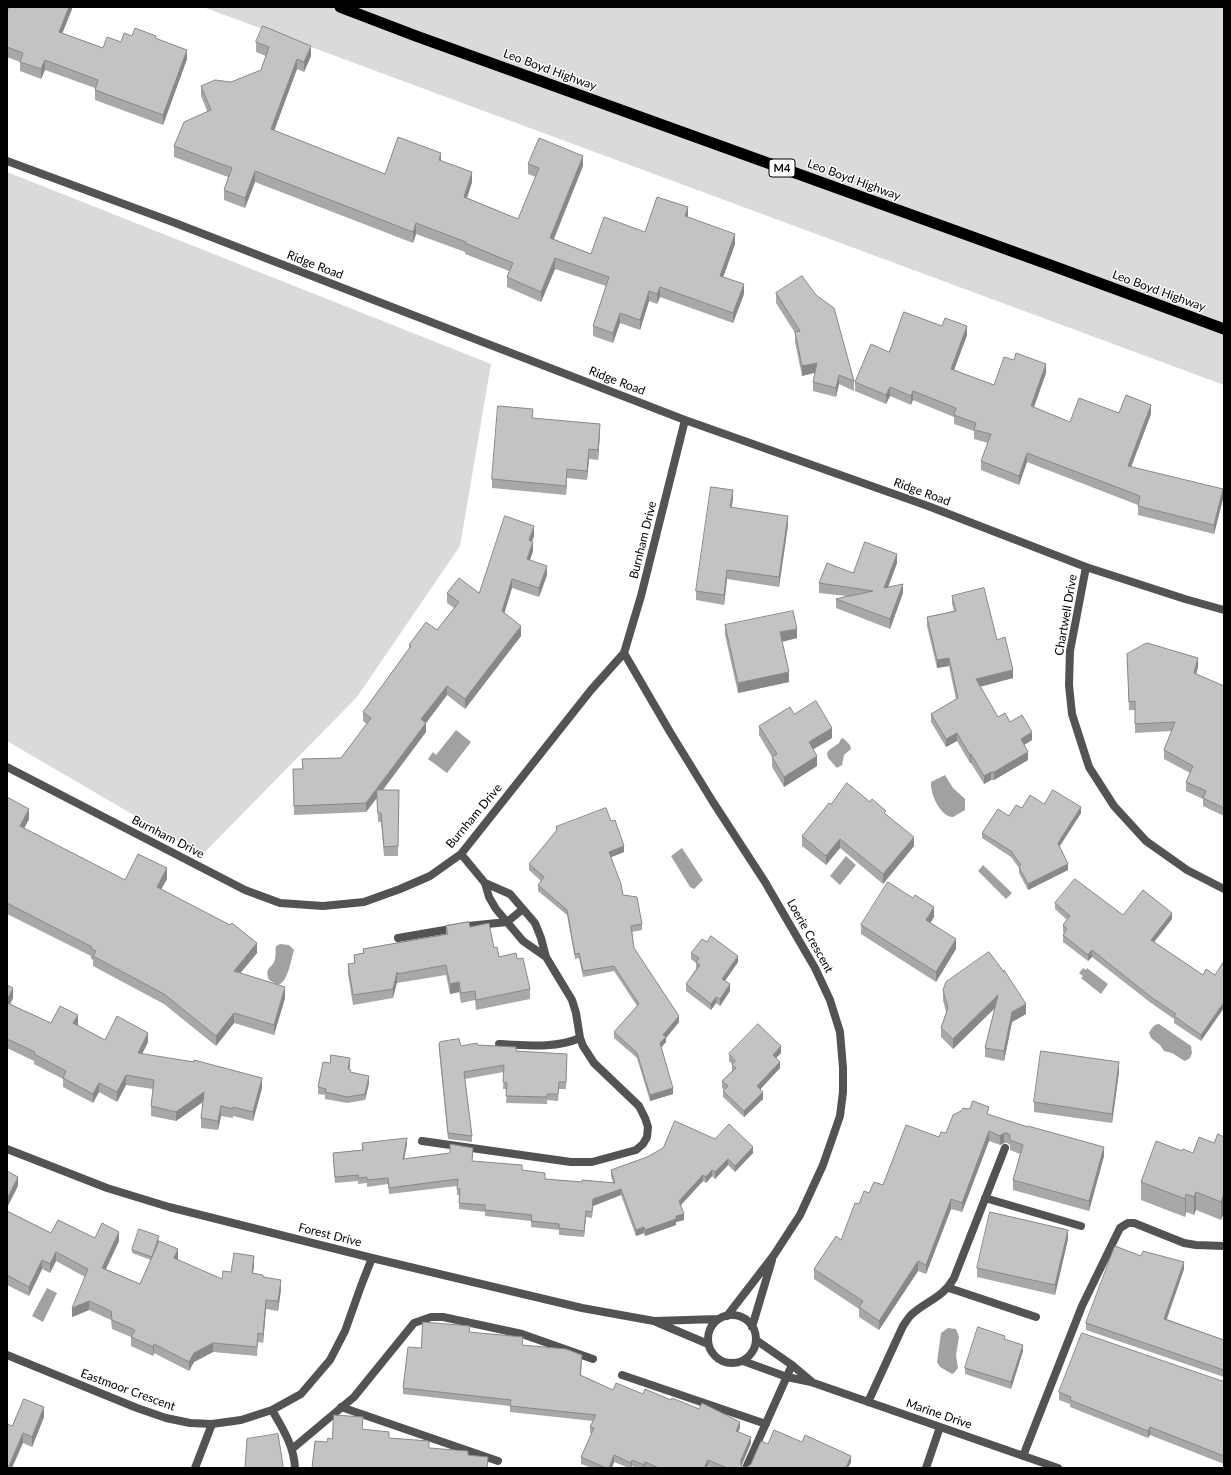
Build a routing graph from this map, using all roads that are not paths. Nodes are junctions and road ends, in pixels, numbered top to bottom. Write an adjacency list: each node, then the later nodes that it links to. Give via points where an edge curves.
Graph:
1 (340, 7): 3 (highway, Leo Boyd Highway / M4)
2 (7, 161): 4 (street, Ridge Road, via 170,220)
3 (1224, 329)
4 (685, 420): 5 (street, Ridge Road, via 928,506); 7 (street, Burnham Drive, via 641,596)
5 (1086, 567): 6 (street, Ridge Road); 11 (street, Chartwell Drive, via 1070,651 1069,686 1072,714 1089,767 1114,806 1146,841 1187,870)
6 (1224, 610)
7 (624, 652): 9 (street, Burnham Drive); 24 (street, Loerie Crescent, via 670,732 765,882 815,968 830,1000 840,1032 843,1092 840,1116 823,1165 800,1214)
8 (7, 767): 9 (street, Burnham Drive, via 245,890 280,903 323,906 364,902 430,876)
9 (461, 854): 10 (street)
10 (485, 883): 12 (street, via 510,894); 13 (street, via 492,903)
11 (1224, 889)
12 (523, 909): 13 (street); 15 (street, via 535,923)
13 (507, 922): 14 (street); 15 (street, via 523,941)
14 (398, 938)
15 (546, 957): 16 (street, via 572,1000)
16 (580, 1038): 17 (street, via 552,1045); 18 (street, via 594,1063 639,1106 645,1118 647,1136 636,1150 592,1162 571,1162)
17 (499, 1044)
18 (422, 1141)
19 (1005, 1148): 21 (street)
20 (7, 1149): 25 (street, Forest Drive, via 107,1188 169,1207)
21 (985, 1198): 22 (street); 26 (street)
22 (1081, 1226)
23 (1224, 1246): 48 (street, via 1184,1243 1134,1223 1124,1224 1120,1228 1086,1299 1076,1332)
24 (774, 1255): 27 (street, Loerie Crescent); 31 (street, Loerie Crescent)
25 (372, 1258): 30 (street, Forest Drive, via 582,1308); 43 (street, Eastmoor Crescent, via 345,1331 330,1360 301,1394)
26 (949, 1288): 28 (street); 41 (street, via 911,1316 903,1326)
27 (728, 1316): 29 (street); 31 (street, via 746,1320)
28 (1036, 1317)
29 (718, 1319): 30 (street, Forest Drive); 33 (street, via 708,1335)
30 (654, 1321): 33 (street, Forest Drive)
31 (752, 1327): 32 (street)
32 (756, 1340): 36 (street, via 752,1352); 37 (street, Marine Drive)
33 (708, 1344): 36 (street, via 713,1354 722,1361 732,1364)
34 (7, 1354): 44 (street, Eastmoor Crescent, via 166,1418)
35 (593, 1359): 42 (street, via 522,1334 443,1317 431,1317 414,1323 354,1397)
36 (743, 1360): 39 (street, Marine Drive)
37 (792, 1365): 39 (street); 40 (street, Marine Drive)
38 (622, 1374): 45 (street)
39 (787, 1377): 40 (street, Marine Drive); 45 (street)
40 (811, 1382): 41 (street, Marine Drive)
41 (868, 1402): 46 (street, Marine Drive)
42 (341, 1408): 47 (street); 49 (street)
43 (272, 1410): 44 (street, Eastmoor Crescent, via 241,1420); 47 (street)
44 (212, 1424): 50 (street)
45 (766, 1424): 52 (street)
46 (940, 1427): 48 (street, Marine Drive); 53 (street)
47 (292, 1449): 51 (street)
48 (1023, 1456): 54 (street, Marine Drive)
49 (498, 1461)
50 (195, 1468)
51 (295, 1468)
52 (746, 1468)
53 (926, 1468)
54 (1058, 1468)

